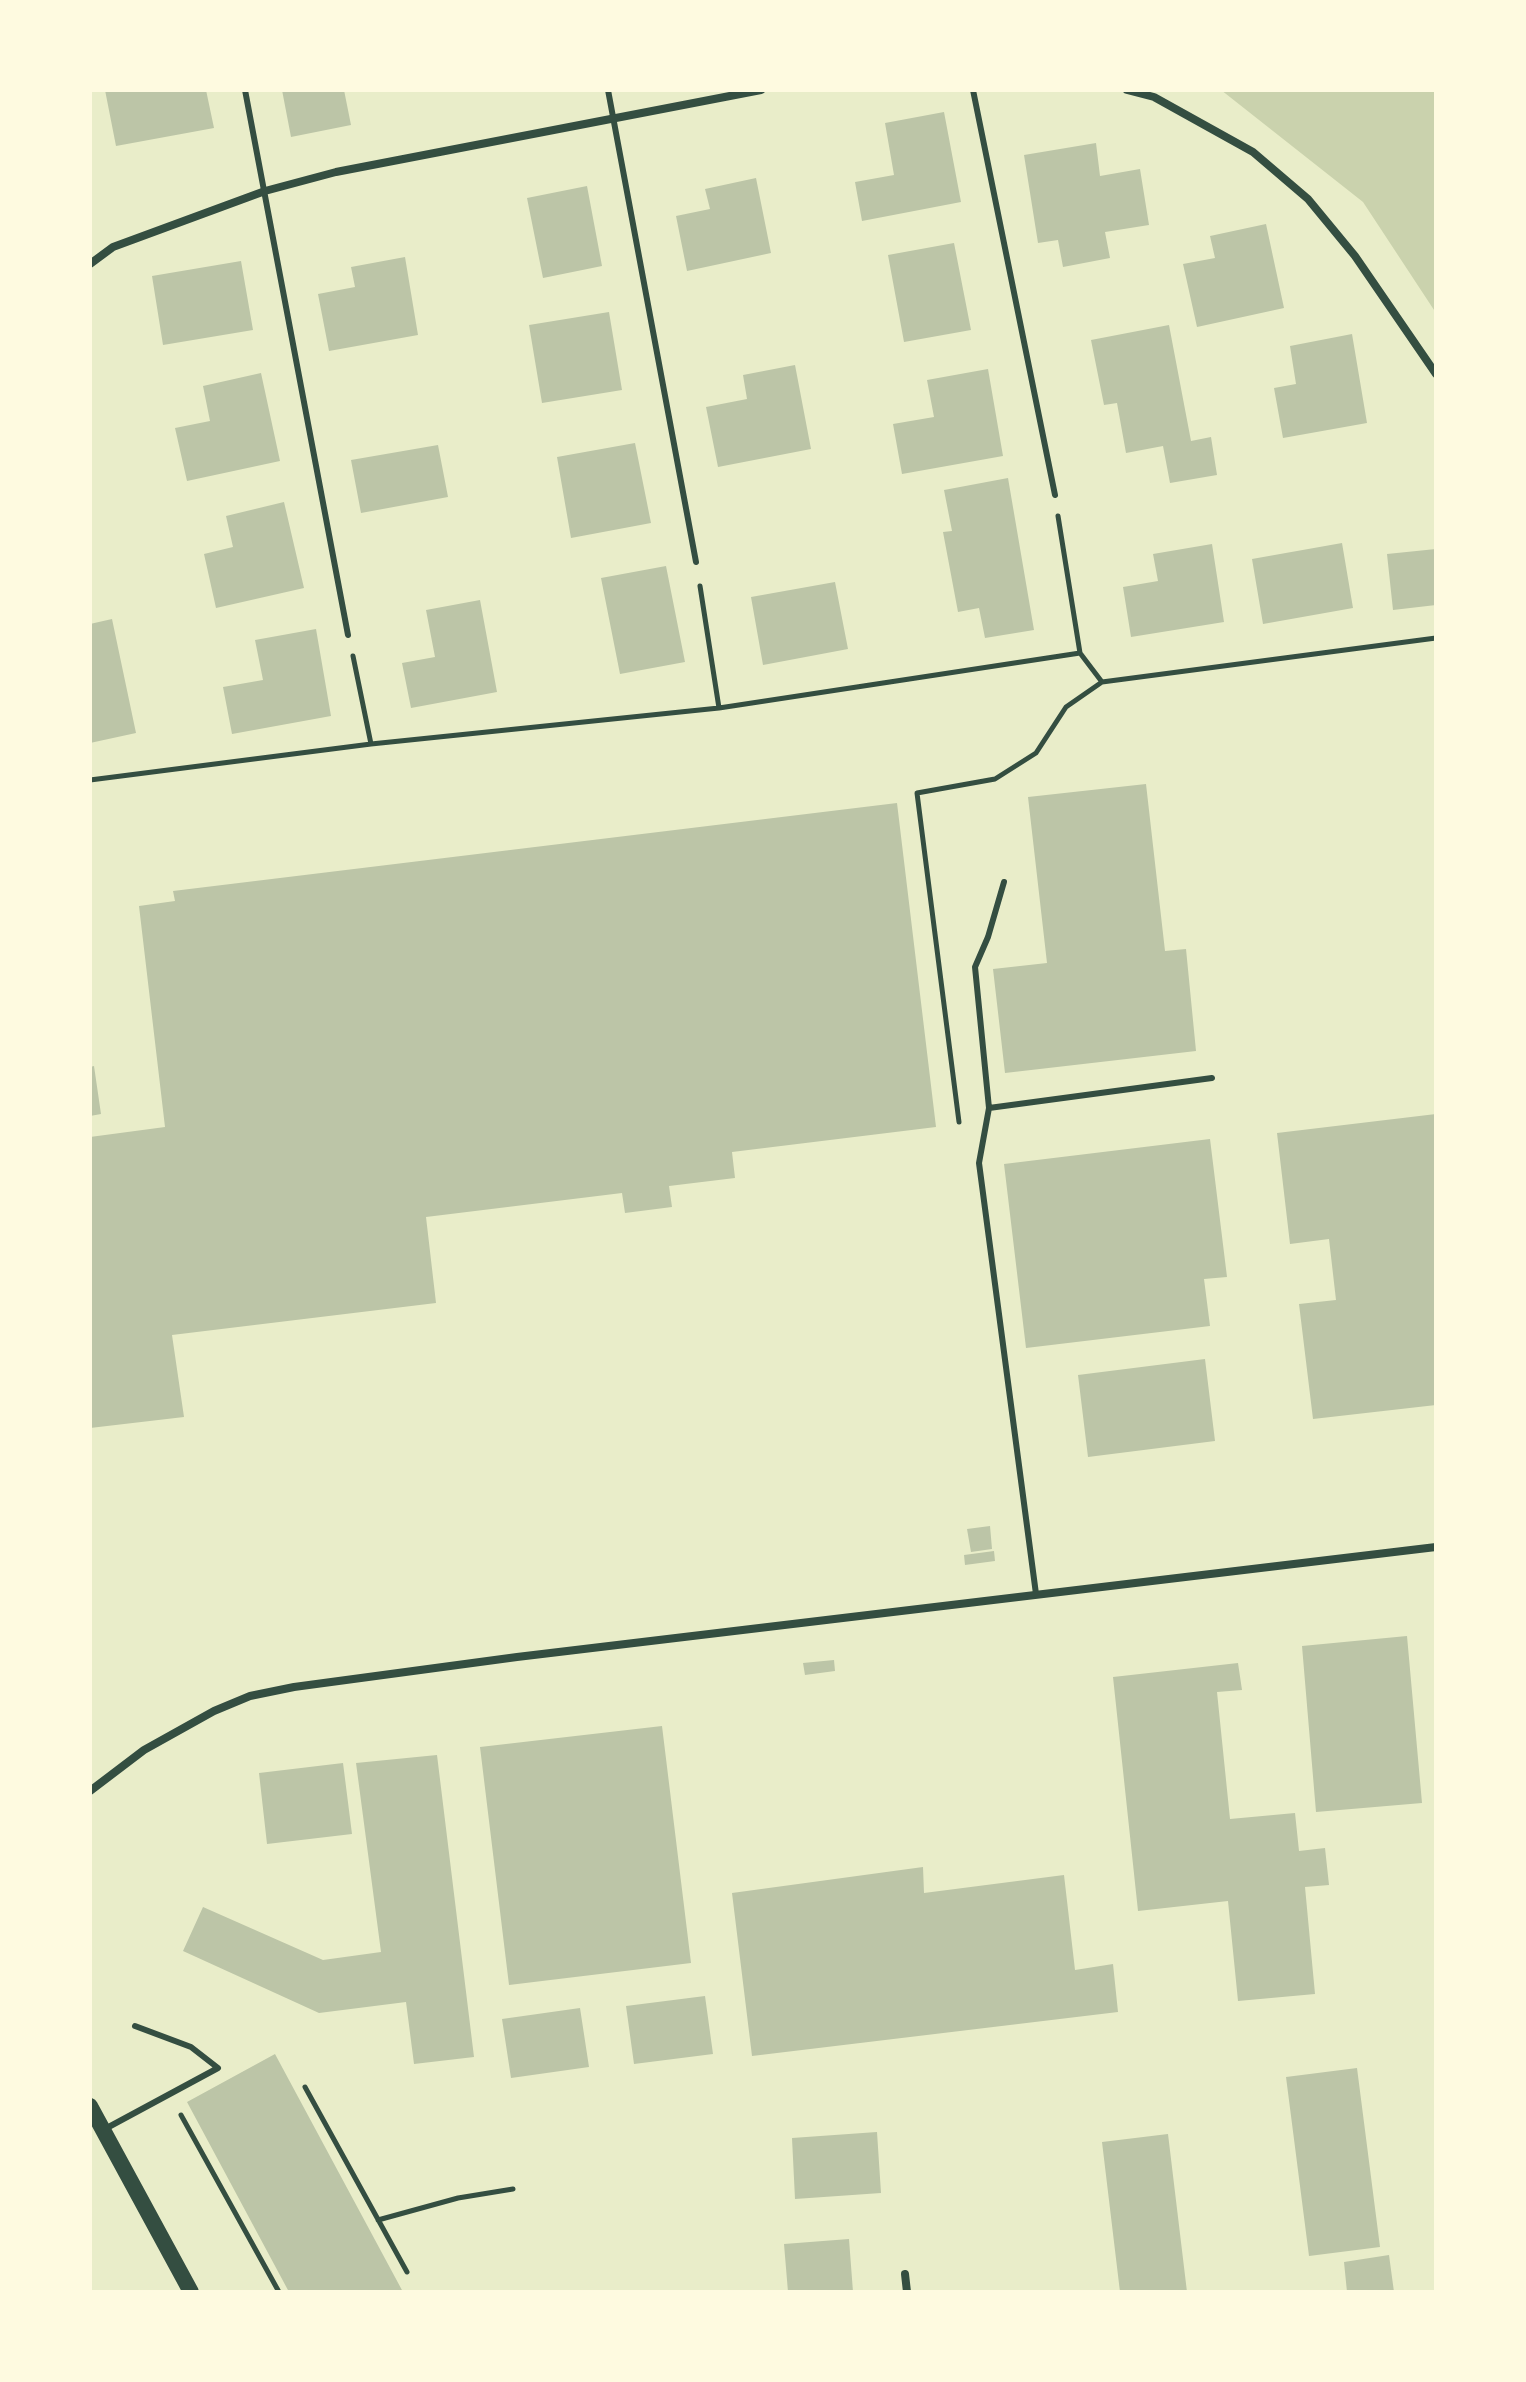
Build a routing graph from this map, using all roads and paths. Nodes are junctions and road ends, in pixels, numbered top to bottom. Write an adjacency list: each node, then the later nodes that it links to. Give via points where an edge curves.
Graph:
1 (245, 90): 7 (lane)
2 (608, 90): 6 (lane)
3 (761, 90): 6 (street)
4 (973, 90): 10 (lane)
5 (1127, 90): 9 (street, via 1154,97 1253,152 1308,199 1355,256)
6 (614, 117): 7 (street); 11 (lane)
7 (265, 191): 8 (street, via 113,247); 12 (lane)
8 (90, 264)
9 (1436, 374)
10 (1055, 495): 14 (path)
11 (696, 562): 16 (path)
12 (348, 635): 17 (path)
13 (1436, 638): 15 (path)
14 (1080, 653): 15 (path); 16 (path)
15 (1102, 682): 22 (path, via 1066,707 1036,753 995,779 917,793 961,1137)
16 (719, 708): 17 (path)
17 (371, 744): 18 (path)
18 (90, 780)
19 (1004, 882): 21 (lane, via 975,967)
20 (1212, 1078): 21 (lane)
21 (989, 1108): 22 (lane)
22 (979, 1163): 24 (lane)
23 (1436, 1547): 24 (street)
24 (1036, 1594): 25 (street, via 250,1696 144,1750)
25 (90, 1791)
26 (135, 2026): 28 (lane, via 191,2047 218,2068)
27 (305, 2087): 32 (path)
28 (169, 2093): 30 (lane); 36 (path)
29 (90, 2106): 30 (main road)
30 (103, 2130): 35 (main road)
31 (513, 2189): 32 (path)
32 (378, 2220): 33 (path)
33 (407, 2272)
34 (905, 2274): 37 (street)
35 (191, 2292)
36 (279, 2292)
37 (907, 2292)

